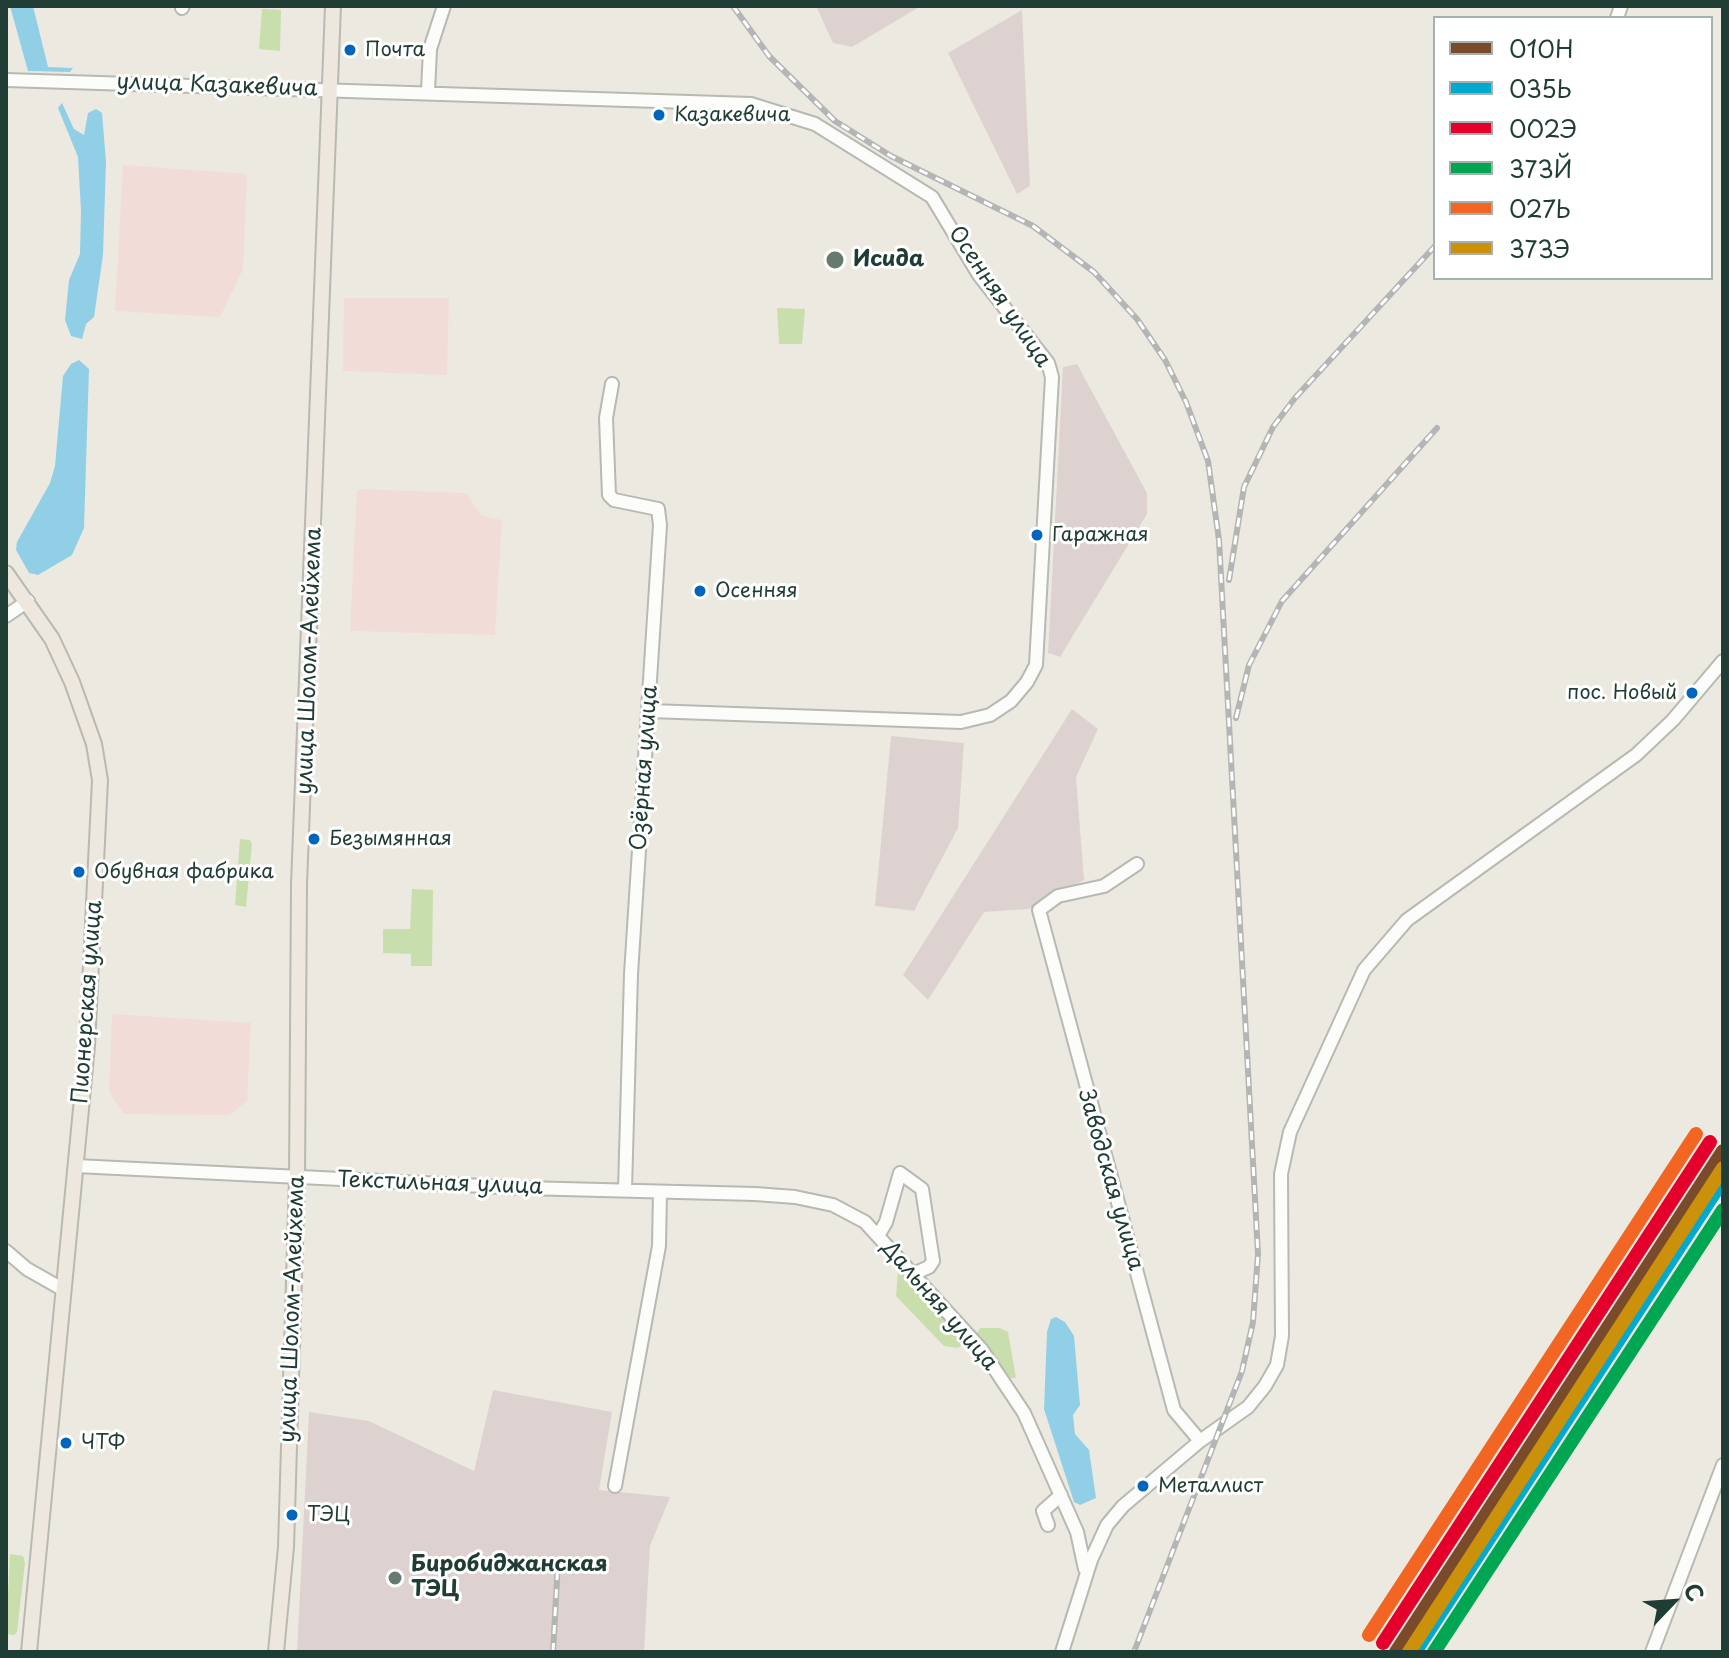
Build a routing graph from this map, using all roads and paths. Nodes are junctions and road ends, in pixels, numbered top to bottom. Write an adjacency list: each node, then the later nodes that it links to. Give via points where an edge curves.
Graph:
1 (333, 6): 4 (main road, улица Шолом-Алейхема)
2 (444, 6): 5 (street, via 430,49)
3 (6, 80): 4 (street, улица Казакевича)
4 (330, 89): 5 (street, улица Казакевича); 14 (main road, улица Шолом-Алейхема, via 299,884)
5 (428, 91): 11 (street, Осенняя улица, via 718,101 801,116 932,197 979,275 1048,363 1052,377 1036,665 1011,701 990,715 961,722)
6 (612, 384): 11 (street, Озёрная улица, via 606,418 609,495 658,509 660,516)
7 (6, 573): 8 (main road, Пионерская улица)
8 (28, 601): 9 (street); 13 (main road, Пионерская улица, via 83,708 100,780)
9 (6, 616)
10 (1723, 661): 21 (street, via 1636,755 1407,920 1364,970 1290,1132 1281,1174 1282,1336 1277,1365 1248,1407)
11 (650, 711): 15 (street, Озёрная улица, via 631,974)
12 (1137, 864): 21 (street, Заводская улица, via 1104,886 1058,896 1039,910 1174,1410)
13 (76, 1166): 14 (street, Текстильная улица); 20 (main road, Пионерская улица)
14 (297, 1178): 15 (street, Текстильная улица); 30 (main road, улица Шолом-Алейхема, via 286,1547)
15 (625, 1190): 16 (street, Текстильная улица)
16 (660, 1192): 17 (street, Дальняя улица, via 795,1197 833,1205 865,1222); 23 (street, via 659,1246)
17 (878, 1236): 19 (street, Дальняя улица); 19 (street, via 900,1173 922,1189 933,1261)
18 (6, 1251): 20 (street, via 27,1269)
19 (913, 1274): 24 (street, Дальняя улица, via 982,1350 1008,1388)
20 (68, 1290): 29 (main road, Пионерская улица)
21 (1200, 1441): 26 (street)
22 (1723, 1465): 32 (street)
23 (615, 1486)
24 (1061, 1495): 25 (street, via 1043,1511); 27 (street, Дальняя улица)
25 (1048, 1525)
26 (1107, 1525): 27 (street, via 1093,1534); 28 (street)
27 (1077, 1532): 28 (street, Дальняя улица, via 1086,1562)
28 (1082, 1586): 31 (street)
29 (34, 1647)
30 (276, 1652)
31 (1062, 1652)
32 (1652, 1652)

